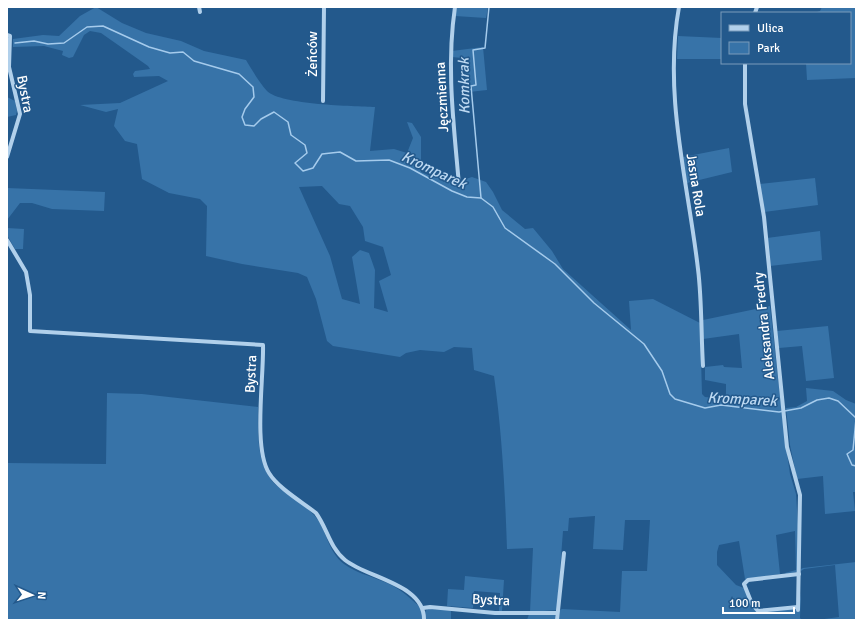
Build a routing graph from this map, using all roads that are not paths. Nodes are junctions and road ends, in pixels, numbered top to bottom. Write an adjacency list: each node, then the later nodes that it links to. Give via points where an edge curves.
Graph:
1 (324, 7): 6 (street, Żeńców)
2 (455, 7): 8 (street, Jęczmienna, via 450,39 451,90)
3 (679, 7): 10 (street, Jasna Rola, via 674,51 677,132 698,270)
4 (7, 35): 7 (street, Bystra, via 10,36 11,42 8,58 10,75 20,114)
5 (745, 64): 12 (street, Aleksandra Fredry, via 745,104 764,217 787,447 800,495)
6 (323, 101)
7 (7, 157)
8 (459, 185)
9 (7, 240): 13 (street, Bystra, via 26,272 30,295 30,331 263,346 261,428 264,458 269,473 316,513 336,551 346,561 405,590)
10 (703, 366)
11 (564, 553): 14 (street)
12 (799, 574): 12 (street, Aleksandra Fredry, via 748,580 744,584 752,604 758,611 798,608)
13 (423, 608): 14 (street, Bystra, via 495,613); 15 (street)
14 (557, 613): 16 (street)
15 (424, 620)
16 (557, 620)

